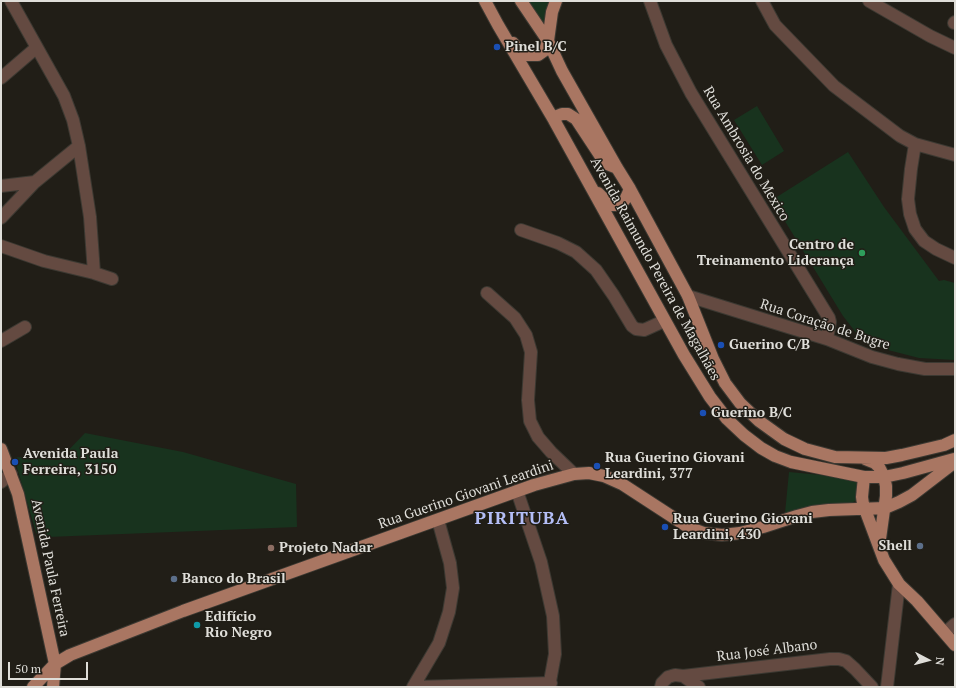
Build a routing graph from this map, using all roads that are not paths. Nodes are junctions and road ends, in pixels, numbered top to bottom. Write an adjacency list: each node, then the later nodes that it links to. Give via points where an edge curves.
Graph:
1 (11, 1): 10 (street)
2 (521, 1): 9 (main road, Avenida Raimundo Pereira de Magalhães)
3 (556, 1): 9 (main road)
4 (650, 1): 32 (street, Rua Ambrosia do Mexico, via 666,45 691,93 829,318)
5 (762, 1): 14 (street, via 775,24 834,86 900,136)
6 (869, 1): 11 (street)
7 (485, 3): 8 (main road, Avenida Raimundo Pereira de Magalhães)
8 (498, 25): 9 (main road, via 518,50 527,55 538,55 545,50); 13 (main road, Avenida Raimundo Pereira de Magalhães)
9 (548, 41): 17 (main road, Avenida Raimundo Pereira de Magalhães, via 562,71)
10 (36, 48): 12 (street); 15 (street, via 64,96)
11 (955, 48)
12 (1, 78)
13 (554, 120): 17 (main road, via 562,114 568,114 576,119 603,160); 18 (main road, Avenida Raimundo Pereira de Magalhães)
14 (915, 144): 16 (street); 25 (street, via 908,199 915,229 924,241)
15 (79, 146): 19 (street); 26 (street, via 90,217)
16 (955, 155)
17 (617, 168): 21 (main road, Avenida Raimundo Pereira de Magalhães)
18 (582, 172): 21 (main road, via 602,198 611,205 623,202); 30 (main road, Avenida Raimundo Pereira de Magalhães)
19 (35, 182): 20 (street); 22 (street)
20 (1, 186)
21 (630, 190): 29 (main road, Avenida Raimundo Pereira de Magalhães)
22 (1, 218)
23 (521, 230): 30 (street, via 558,242 576,252 596,270 636,329 644,330)
24 (1, 246): 26 (street, via 44,261)
25 (955, 258)
26 (94, 273): 27 (street)
27 (112, 279)
28 (487, 293): 41 (street, via 515,318 526,334 531,352 528,400 530,421 538,437)
29 (688, 296): 32 (street, Rua Coração de Bugre); 37 (main road, Avenida Raimundo Pereira de Magalhães, via 725,383 759,421 784,439 805,449 835,457)
30 (664, 321): 43 (main road, Avenida Raimundo Pereira de Magalhães, via 710,397 727,419 755,444 774,456 791,462)
31 (25, 327): 33 (street)
32 (827, 339): 34 (street, Rua Coração de Bugre, via 872,357 898,364 925,369)
33 (1, 341)
34 (955, 369)
35 (955, 440): 37 (main road, Avenida Raimundo Pereira de Magalhães, via 902,455)
36 (1, 450): 40 (main road, Avenida Paula Ferreira)
37 (860, 458): 42 (main road, via 875,463)
38 (955, 458): 42 (main road, Avenida Raimundo Pereira de Magalhães)
39 (955, 462): 46 (main road, via 912,495)
40 (10, 474): 44 (street); 54 (main road, Avenida Paula Ferreira, via 18,494)
41 (574, 474): 45 (main road, Rua Guerino Giovani Leardini); 47 (main road, Rua Guerino Giovani Leardini, via 604,476 622,484 688,527 704,533 740,533 812,512)
42 (884, 476): 43 (main road, Avenida Raimundo Pereira de Magalhães); 46 (main road)
43 (864, 477): 47 (main road, via 862,497)
44 (1, 482)
45 (517, 491): 48 (main road, Rua Guerino Giovani Leardini); 57 (street, via 541,562 553,616 555,654)
46 (884, 508): 47 (main road, Rua Guerino Giovani Leardini); 49 (main road)
47 (865, 509): 49 (main road)
48 (438, 520): 54 (main road, Rua Guerino Giovani Leardini, via 183,612 70,655); 59 (street, via 450,563 452,588 449,612 439,643)
49 (879, 548): 50 (main road)
50 (899, 584): 52 (main road); 64 (street)
51 (955, 624): 52 (street)
52 (945, 633): 53 (main road)
53 (955, 645)
54 (55, 664): 56 (main road); 58 (main road, Avenida Paula Ferreira)
55 (683, 676): 61 (street, Rua José Albano, via 668,677 662,683); 62 (street); 63 (street, Rua José Albano, via 839,659 856,669)
56 (36, 685)
57 (550, 685): 60 (street)
58 (53, 687)
59 (413, 687)
60 (416, 687)
61 (662, 687)
62 (699, 687)
63 (872, 687)
64 (887, 687)

